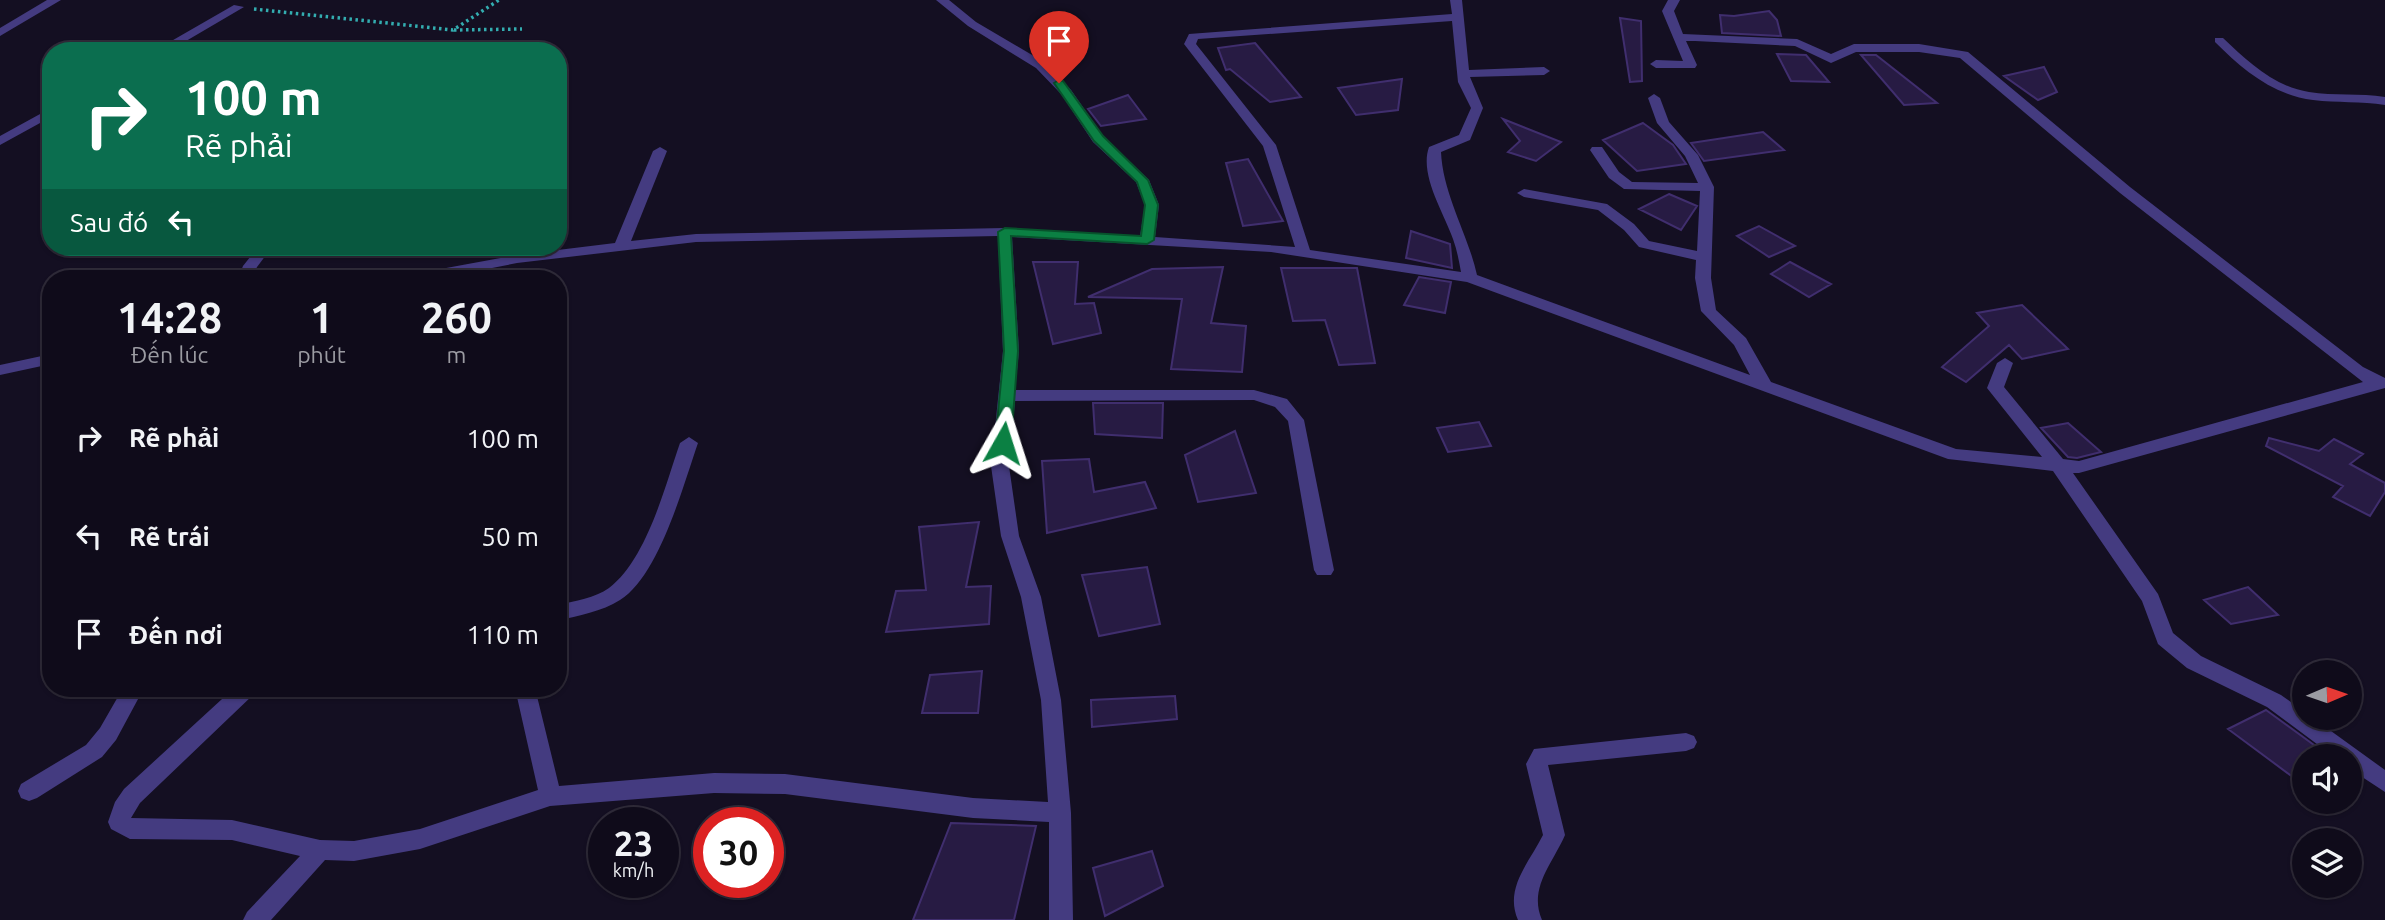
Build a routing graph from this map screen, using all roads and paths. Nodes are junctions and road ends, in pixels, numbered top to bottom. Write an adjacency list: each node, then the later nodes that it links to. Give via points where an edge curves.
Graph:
1 (55, 0): 10 (street)
2 (499, 0): 9 (path)
3 (942, 0): 26 (street, via 1040,65 1068,93 1098,139 1142,180 1152,205)
4 (1456, 0): 7 (street)
5 (1674, 0): 11 (street, via 1668,11)
6 (238, 7): 9 (path); 13 (street)
7 (1458, 17): 16 (street); 29 (street, via 1192,36 1190,44 1269,145)
8 (522, 29): 9 (path)
9 (453, 30)
10 (0, 33)
11 (1679, 38): 14 (street, via 1691,65); 37 (street, via 1797,43 1831,59 1854,48 1919,48 1964,55 2125,190 2357,371)
12 (2219, 40): 18 (street, via 2255,71 2288,91)
13 (175, 42)
14 (1656, 64)
15 (1544, 71): 16 (street)
16 (1464, 74): 33 (street, via 1477,108 1465,137 1434,149 1433,162)
17 (1654, 98): 23 (street, via 1663,123 1691,155)
18 (2385, 101)
19 (42, 117): 20 (street)
20 (0, 141)
21 (1597, 150): 23 (street, via 1614,175 1629,186)
22 (660, 151): 27 (street)
23 (1707, 187): 31 (street)
24 (1524, 193): 31 (street, via 1602,207 1644,244)
25 (1005, 232): 26 (street); 27 (street, via 696,238); 39 (street, via 1011,351)
26 (1147, 240): 29 (street)
27 (621, 247): 28 (street)
28 (567, 253)
29 (1304, 253): 33 (street)
30 (543, 256): 32 (street)
31 (1704, 257): 38 (street, via 1709,311 1740,342)
32 (460, 270)
33 (1470, 278): 38 (street)
34 (42, 361): 36 (street)
35 (2006, 363): 41 (street, via 1995,388)
36 (0, 370)
37 (2381, 383): 41 (street, via 2079,467)
38 (1765, 387): 41 (street, via 1954,454)
39 (1008, 396): 42 (street, via 1254,395 1281,403 1296,420); 51 (street, via 1000,466 1010,536 1031,597 1051,701)
40 (689, 443): 43 (street, via 645,556 630,582 603,600)
41 (2058, 465): 48 (street, via 2151,599 2165,638 2194,662 2274,701)
42 (1324, 570)
43 (567, 610)
44 (129, 697): 49 (street, via 94,751)
45 (237, 697): 52 (street, via 132,796 119,822 130,829 232,830)
46 (527, 697): 50 (street)
47 (1686, 742): 55 (street, via 1538,759 1554,835 1524,891 1522,903)
48 (2385, 782)
49 (29, 791)
50 (550, 796): 51 (street, via 714,783 785,784 974,808); 52 (street, via 400,844 354,851)
51 (1060, 813): 54 (street)
52 (320, 850): 53 (street)
53 (255, 920)
54 (1061, 920)
55 (1530, 920)

